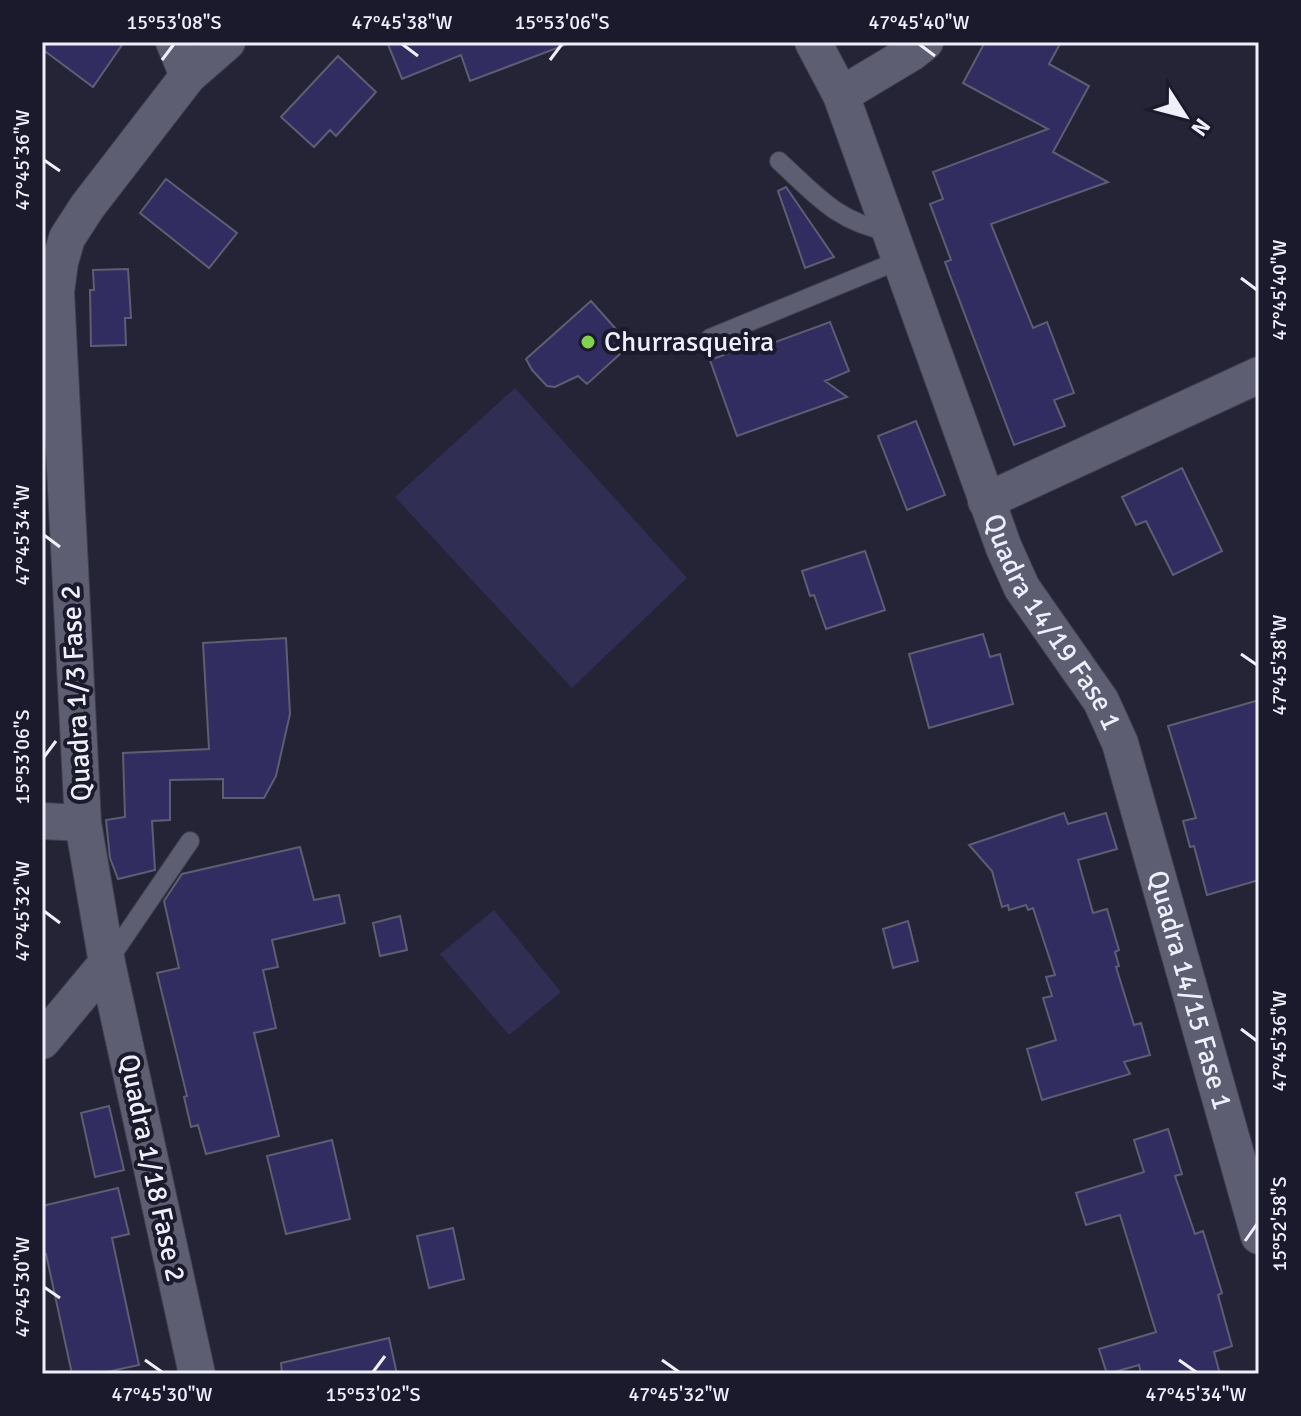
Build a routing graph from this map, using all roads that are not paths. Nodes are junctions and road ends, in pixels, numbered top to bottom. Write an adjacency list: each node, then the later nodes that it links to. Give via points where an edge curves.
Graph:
1 (174, 42): 5 (street)
2 (227, 42): 5 (street, Quadra 1/3 Fase 2)
3 (813, 42): 6 (street, Quadra 14/19 Fase 1)
4 (925, 42): 6 (street)
5 (188, 76): 11 (street, Quadra 1/3 Fase 2, via 67,238 56,292)
6 (841, 95): 8 (street, Quadra 14/19 Fase 1)
7 (779, 161): 8 (lane, via 840,215)
8 (895, 246): 9 (lane); 12 (street, Quadra 14/19 Fase 1)
9 (710, 338)
10 (1259, 375): 12 (street)
11 (52, 426): 15 (street, Quadra 1/3 Fase 2)
12 (986, 501): 13 (street, Quadra 14/19 Fase 1, via 1022,588 1101,701)
13 (1120, 743): 19 (street, Quadra 14/15 Fase 1)
14 (42, 821): 15 (street)
15 (83, 823): 17 (street, Quadra 1/3 Fase 2)
16 (190, 841): 17 (lane)
17 (107, 963): 18 (street); 20 (street, Quadra 1/18 Fase 2)
18 (42, 1041)
19 (1259, 1236)
20 (197, 1374)

